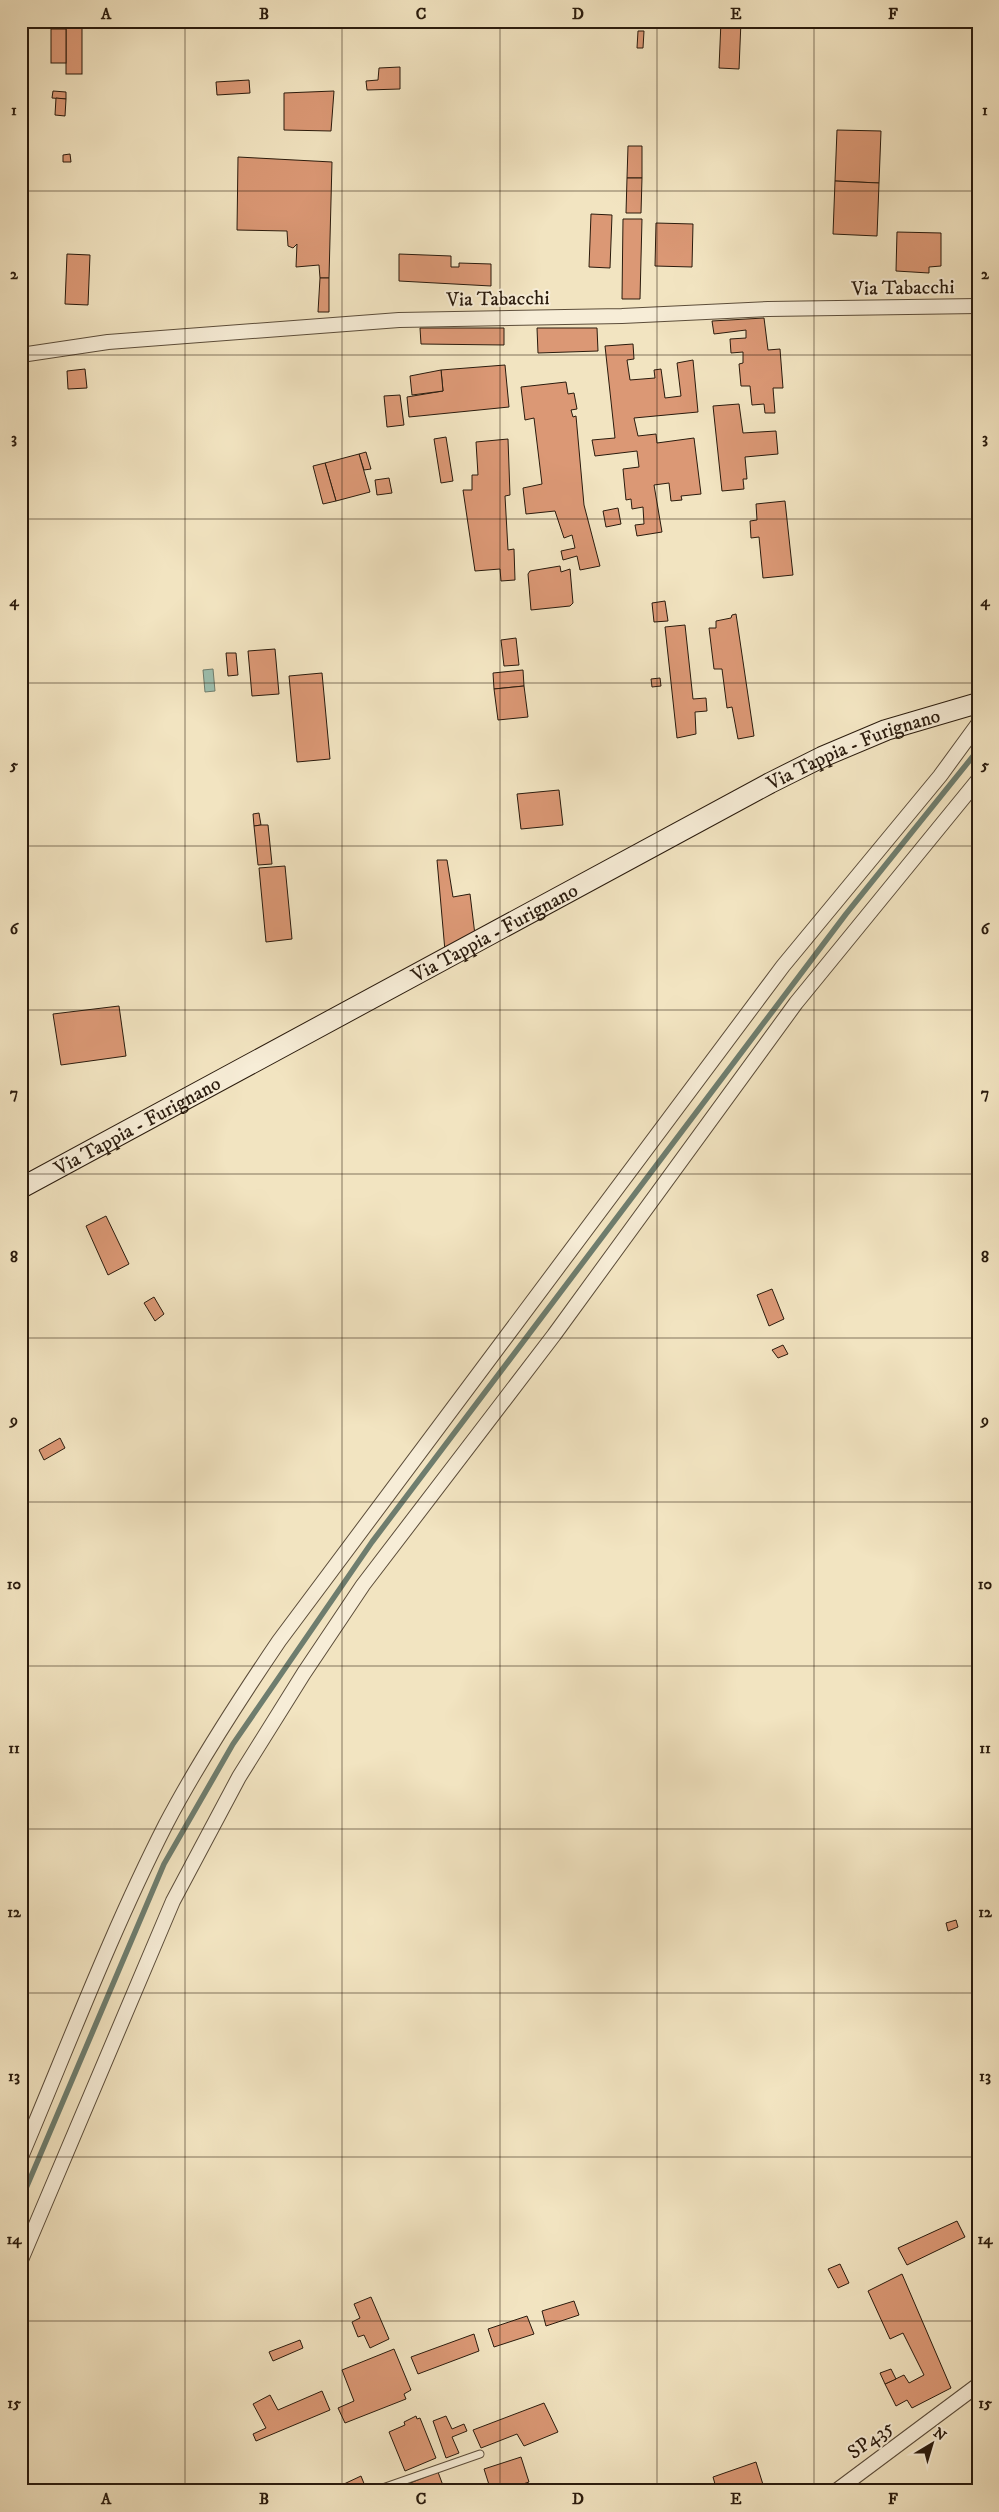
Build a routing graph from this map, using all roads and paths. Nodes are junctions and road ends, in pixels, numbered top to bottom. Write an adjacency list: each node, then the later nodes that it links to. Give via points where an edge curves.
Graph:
1 (978, 306): 2 (street, Via Tabacchi, via 399,320 108,342)
2 (21, 355)
3 (978, 703): 6 (street, Via Tappia - Furignano, via 886,730 770,783)
4 (978, 724): 7 (street, via 940,776 782,966 250,1684 167,1823 136,1886)
5 (978, 780): 8 (street, via 796,1003 554,1334 363,1585 304,1673 239,1777 173,1901)
6 (21, 1188)
7 (21, 2157)
8 (21, 2260)
9 (978, 2385): 12 (street, SP435)
10 (480, 2454): 11 (lane)
11 (374, 2491)
12 (836, 2491)

